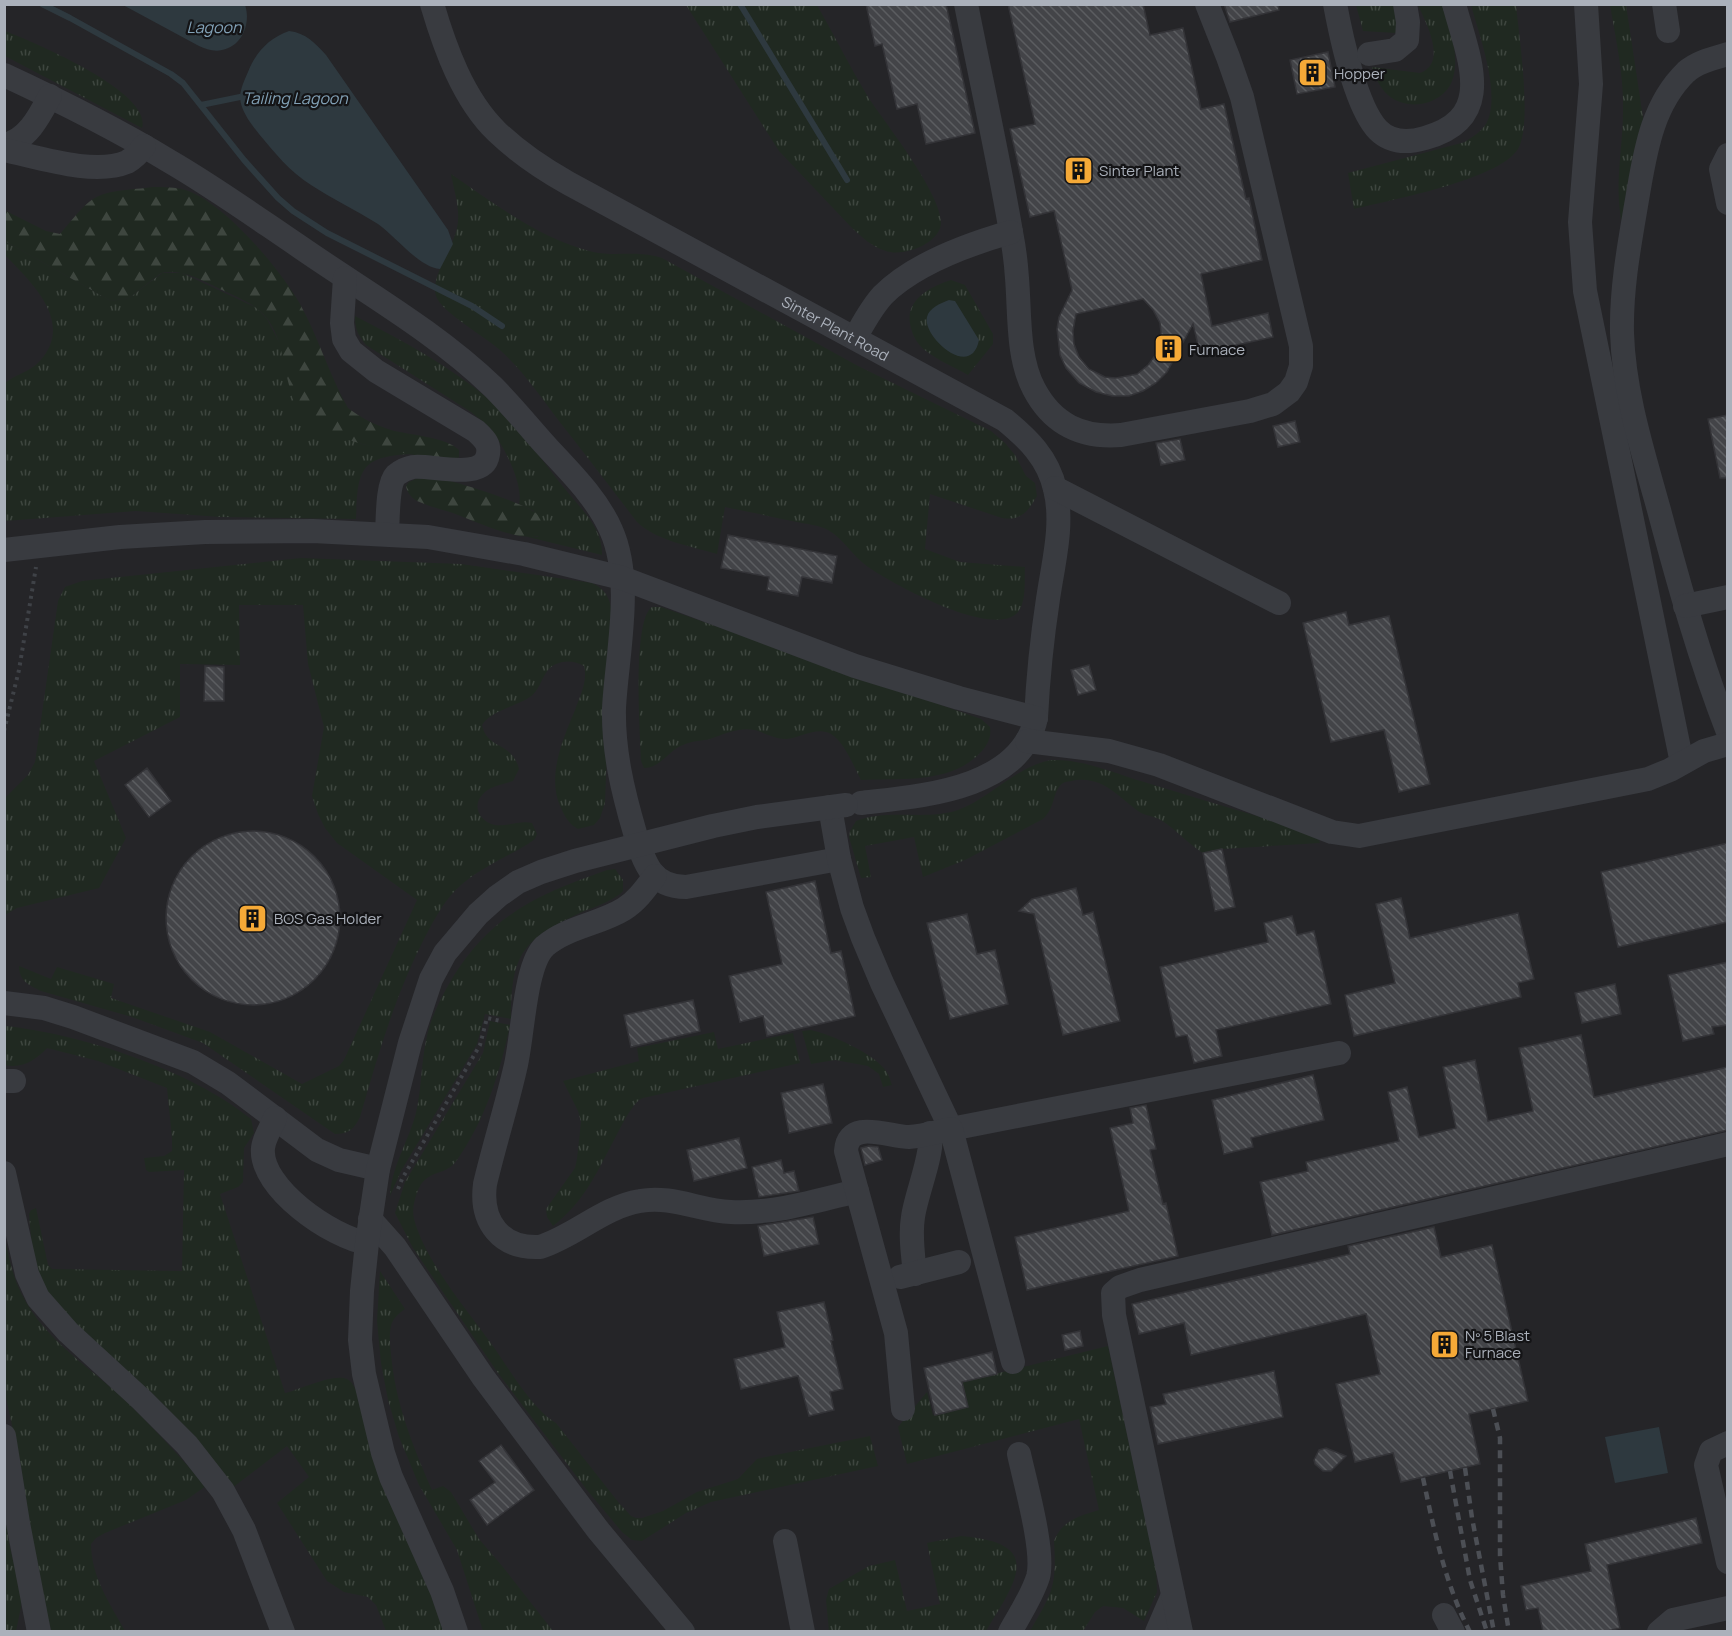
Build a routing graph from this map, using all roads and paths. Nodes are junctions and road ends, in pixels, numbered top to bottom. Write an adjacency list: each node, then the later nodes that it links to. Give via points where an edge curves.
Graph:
1 (432, 4): 21 (lane, Sinter Plant Road, via 467,90 495,131 515,148 543,169)
2 (966, 4): 19 (lane)
3 (1207, 4): 19 (lane, via 1242,97 1301,346 1296,382 1288,392 1273,404 1250,411 1121,435 1101,436 1072,429 1046,406 1028,376)
4 (1335, 4): 6 (lane, via 1365,109 1378,131 1400,142 1440,134 1464,116 1469,105 1472,73)
5 (1405, 4): 10 (lane, via 1407,40 1395,50)
6 (1454, 4)
7 (1586, 4): 35 (lane, via 1591,84 1580,222 1581,266)
8 (1664, 4): 9 (lane)
9 (1668, 31)
10 (1369, 54)
11 (1728, 54): 29 (lane, via 1687,72 1654,123 1646,145 1624,292 1622,333 1629,403)
12 (4, 75): 13 (lane)
13 (50, 96): 14 (lane, via 29,130); 15 (lane)
14 (4, 145)
15 (144, 146): 16 (lane, via 126,162 101,167); 20 (lane)
16 (4, 150)
17 (1728, 155): 18 (lane, via 1721,169)
18 (1728, 203)
19 (1011, 232): 21 (lane, via 957,250 904,279 869,312)
20 (345, 278): 23 (lane, via 342,323 351,351 376,371 476,431 488,446 484,463 474,468 461,471 414,467 398,474 392,484); 26 (lane, via 429,333 514,409 597,505 618,551)
21 (855, 338): 22 (lane, Sinter Plant Road, via 1005,420 1035,447)
22 (1055, 488): 28 (lane); 30 (lane, Sinter Plant Road, via 1059,513)
23 (387, 533): 24 (lane, via 205,532); 26 (lane, via 495,548)
24 (37, 546): 25 (lane); 31 (path, via 34,586)
25 (4, 550)
26 (622, 578): 30 (lane, via 855,666); 37 (lane, via 614,711 621,787)
27 (1728, 597): 29 (lane)
28 (1279, 603)
29 (1685, 606): 32 (lane)
30 (1036, 718): 33 (lane, Sinter Plant Road)
31 (4, 731)
32 (1728, 732)
33 (1027, 741): 35 (lane, via 1131,756 1332,832 1359,836 1648,779); 36 (lane, via 1003,766 973,783 934,794)
34 (1728, 744): 35 (lane)
35 (1682, 763)
36 (846, 805): 37 (lane, via 757,817); 38 (lane)
37 (639, 846): 39 (lane); 46 (lane, via 575,861 518,882 461,932 431,979 420,1010)
38 (839, 859): 39 (lane, via 686,886 668,885); 44 (lane, via 863,938)
39 (655, 876): 41 (lane, via 625,909 542,949 530,976)
40 (4, 1003): 43 (lane, via 44,1008 171,1052 220,1077)
41 (523, 1025): 48 (path, via 487,1018 480,1045); 49 (lane, via 516,1068 483,1195 485,1211 495,1231 515,1245 526,1248 548,1244 639,1201 662,1199 728,1212 757,1213)
42 (1339, 1053): 44 (lane)
43 (275, 1118): 46 (lane, via 326,1155); 51 (lane, via 263,1148 272,1177 307,1213 350,1239)
44 (940, 1131): 49 (lane, via 899,1137 865,1131 855,1134 846,1151); 53 (lane, via 930,1148 916,1194 912,1219); 55 (lane)
45 (1728, 1144): 62 (lane, via 1120,1287 1113,1293 1114,1315)
46 (378, 1169): 50 (lane)
47 (4, 1173): 65 (lane, via 27,1274 38,1298 68,1332 187,1445 223,1491 244,1530)
48 (398, 1190)
49 (857, 1191): 54 (lane)
50 (370, 1219): 51 (lane); 67 (lane, via 395,1247 483,1377 598,1530)
51 (367, 1243): 66 (lane, via 360,1340 372,1416 391,1477)
52 (959, 1262): 53 (lane)
53 (915, 1274): 54 (lane)
54 (883, 1282): 56 (lane, via 896,1333)
55 (1013, 1362)
56 (903, 1409)
57 (4, 1436): 64 (lane)
58 (1728, 1443): 61 (lane, via 1711,1451 1706,1465)
59 (1019, 1454): 69 (lane, via 1038,1543 1039,1569 1032,1592)
60 (784, 1541): 68 (lane)
61 (1728, 1562)
62 (1173, 1595): 70 (lane); 71 (lane)
63 (1728, 1608): 72 (lane, via 1673,1620)
64 (39, 1632)
65 (283, 1632)
66 (456, 1632)
67 (683, 1632)
68 (803, 1632)
69 (1010, 1632)
70 (1158, 1632)
71 (1182, 1632)
72 (1659, 1632)

